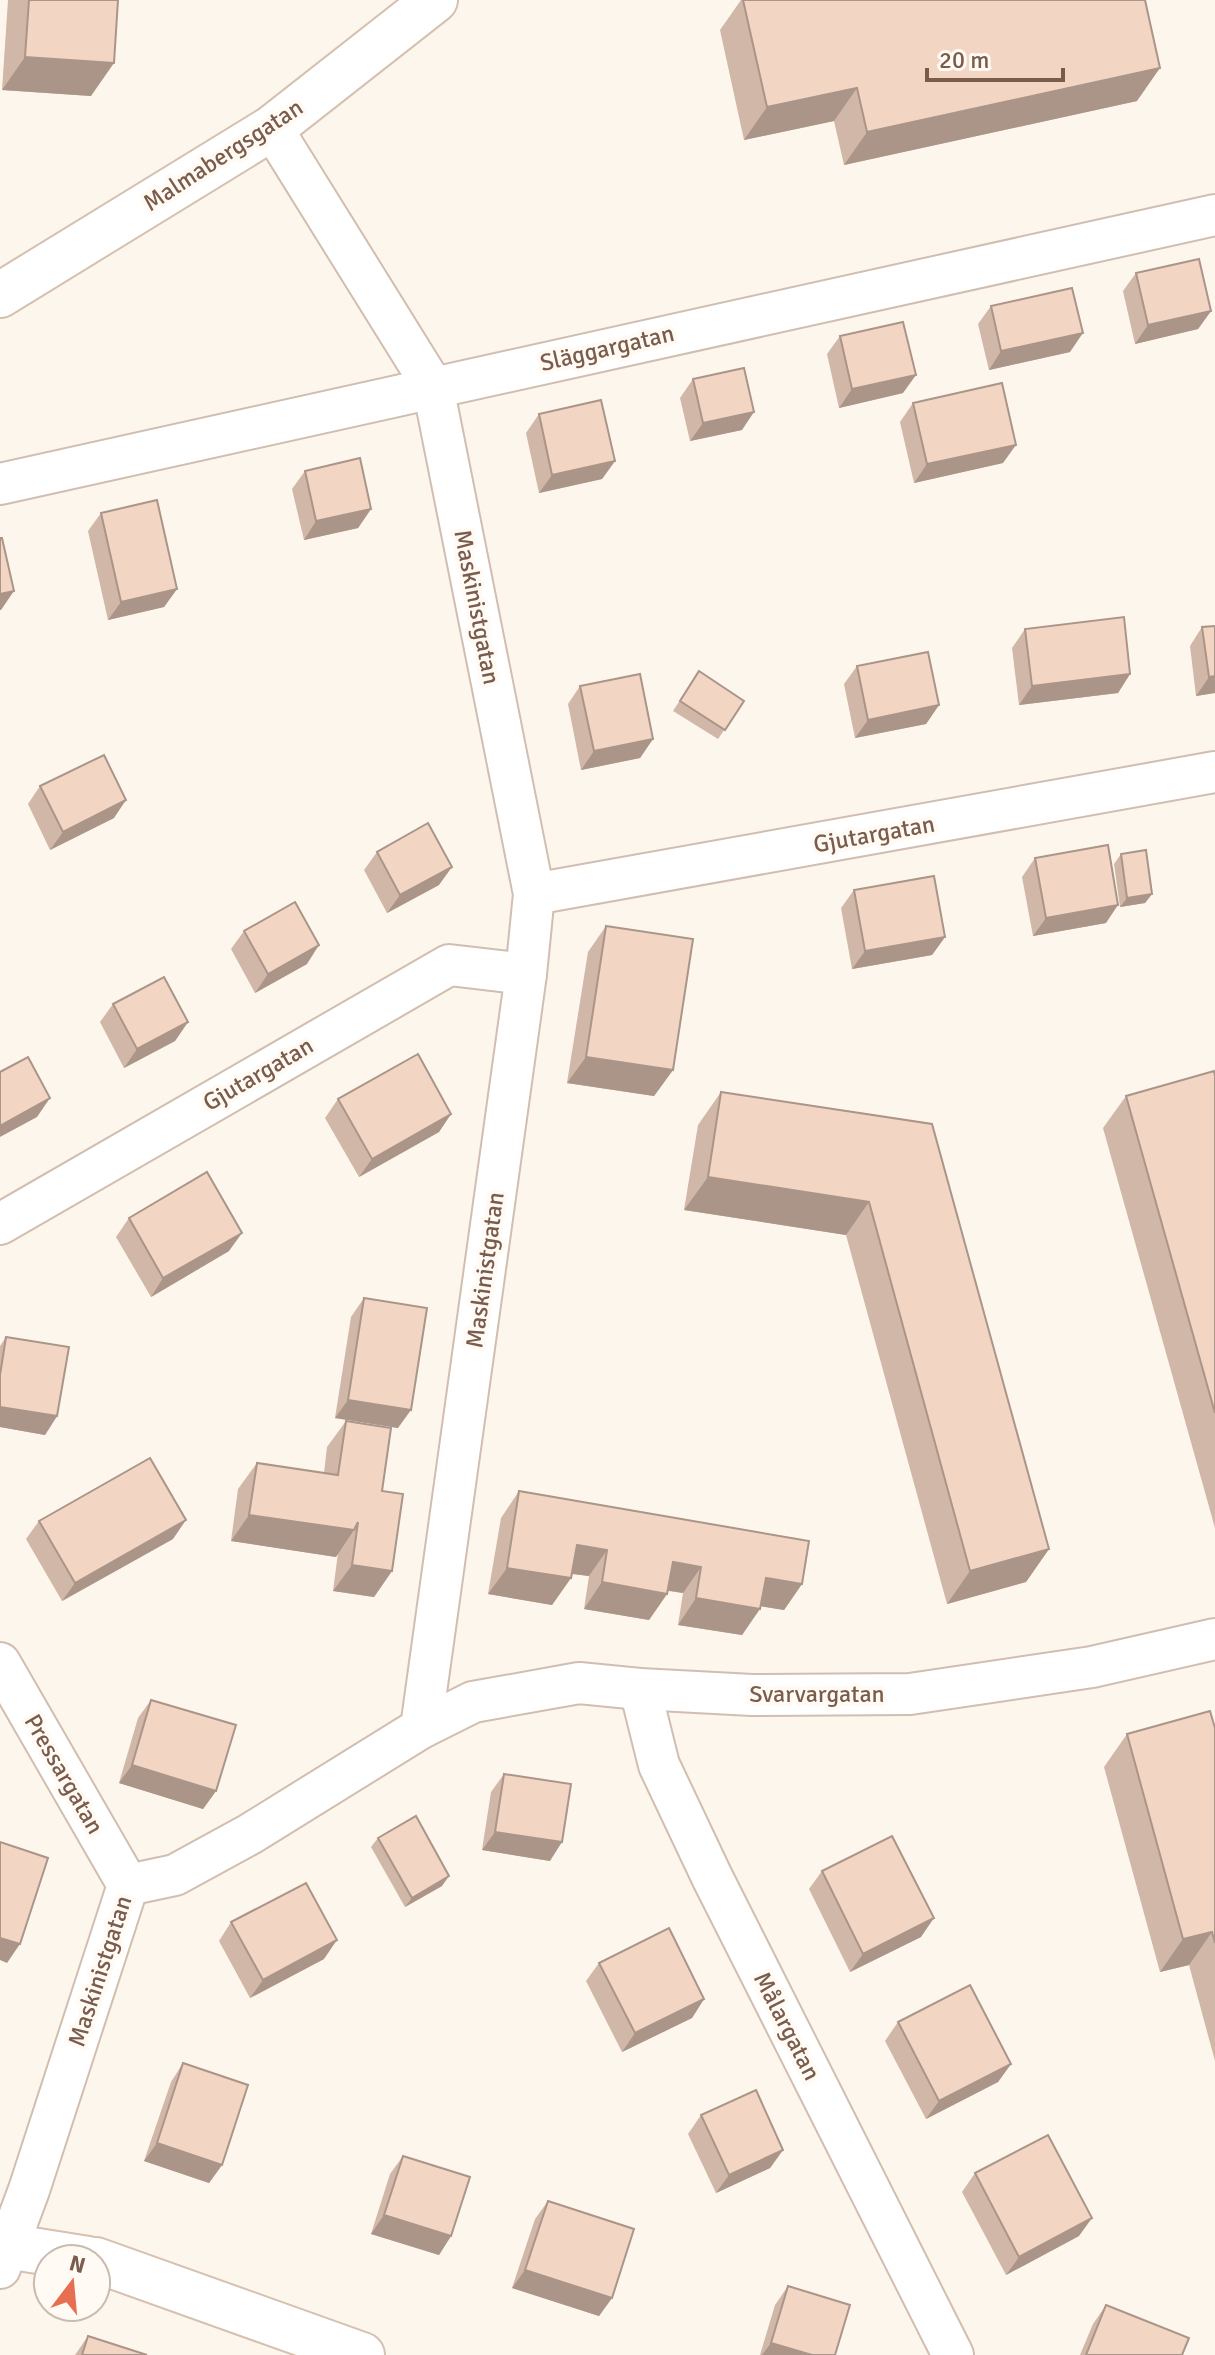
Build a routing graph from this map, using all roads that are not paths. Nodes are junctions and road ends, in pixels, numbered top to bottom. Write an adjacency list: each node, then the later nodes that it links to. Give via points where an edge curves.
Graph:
1 (435, 0): 2 (main road, Malmabergsgatan)
2 (272, 128): 4 (main road, Malmabergsgatan); 5 (street, Maskinistgatan)
3 (1215, 215): 5 (street, Släggargatan)
4 (0, 295)
5 (433, 387): 6 (street, Släggargatan); 8 (street, Maskinistgatan)
6 (0, 484)
7 (1215, 772): 8 (street, Gjutargatan)
8 (534, 894): 9 (street, Maskinistgatan)
9 (526, 974): 10 (street, Gjutargatan, via 449,965); 14 (street, Maskinistgatan)
10 (0, 1224)
11 (1215, 1639): 13 (street, Svarvargatan, via 1092,1667 910,1694)
12 (0, 1663): 15 (street, Pressargatan)
13 (640, 1689): 14 (street, Svarvargatan, via 579,1683 530,1690 473,1702); 20 (street, Målargatan, via 659,1765 705,1863)
14 (421, 1728): 15 (street, Maskinistgatan, via 175,1875)
15 (128, 1885): 16 (street, Maskinistgatan, via 29,2190)
16 (2, 2253): 17 (main road)
17 (32, 2255)
18 (112, 2266): 19 (main road)
19 (362, 2355)
20 (953, 2355)

